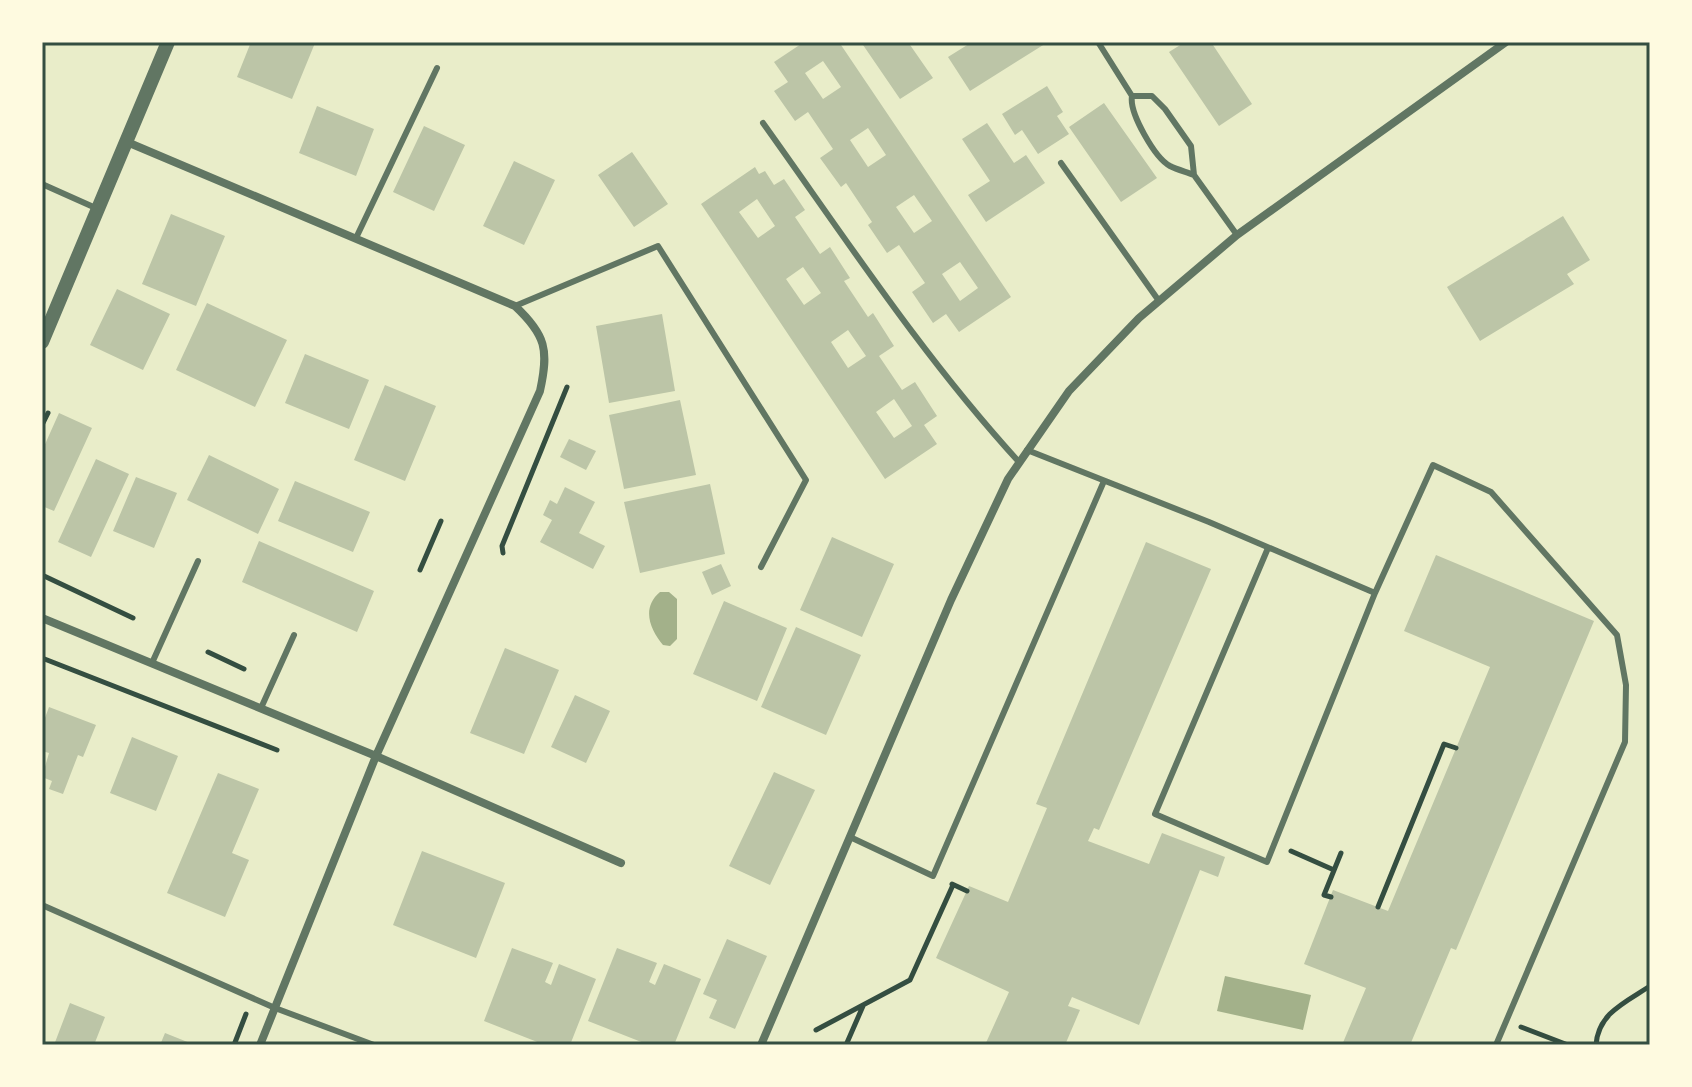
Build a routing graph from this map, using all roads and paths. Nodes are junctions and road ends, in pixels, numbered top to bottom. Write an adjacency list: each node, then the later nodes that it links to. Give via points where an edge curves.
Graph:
1 (168, 42): 7 (street)
2 (1098, 42): 5 (lane)
3 (1506, 42): 12 (street)
4 (437, 68): 13 (lane)
5 (1132, 96): 9 (lane, via 1139,125 1167,165); 9 (lane, via 1152,96 1165,109 1191,146)
6 (763, 123): 21 (lane, via 911,333)
7 (127, 142): 11 (street); 13 (street)
8 (1061, 163): 14 (lane)
9 (1194, 175): 12 (lane)
10 (42, 184): 11 (lane)
11 (98, 209): 16 (street)
12 (1237, 235): 14 (street)
13 (356, 238): 15 (street)
14 (1159, 301): 20 (street, via 1069,391)
15 (515, 306): 27 (lane, via 658,246 806,480); 41 (street, via 535,325 543,345 546,366 540,391)
16 (42, 342)
17 (567, 387): 25 (path)
18 (48, 413): 19 (path)
19 (42, 425)
20 (1027, 450): 21 (street); 22 (lane)
21 (1019, 462): 42 (street, via 951,600)
22 (1104, 481): 24 (lane); 42 (lane, via 933,876)
23 (441, 521): 28 (path)
24 (1268, 548): 30 (lane); 30 (lane, via 1155,814 1267,862)
25 (503, 553)
26 (198, 561): 36 (lane)
27 (761, 567)
28 (420, 570)
29 (42, 575): 32 (path)
30 (1375, 593): 55 (lane, via 1433,465 1491,492 1617,635 1626,685 1625,742)
31 (42, 618): 36 (street)
32 (133, 618)
33 (294, 635): 38 (lane)
34 (208, 652): 37 (path)
35 (42, 658): 40 (path)
36 (152, 663): 38 (street)
37 (244, 669)
38 (261, 708): 41 (street)
39 (1456, 748): 50 (path, via 1444,744)
40 (277, 750)
41 (376, 756): 45 (street); 54 (street)
42 (850, 837): 60 (street)
43 (1341, 853): 46 (path)
44 (1312, 860): 46 (path)
45 (621, 863)
46 (1334, 870): 48 (path)
47 (967, 891): 53 (path, via 955,886 910,980)
48 (1326, 897)
49 (42, 905): 52 (lane)
50 (1378, 907)
51 (1650, 986): 64 (path, via 1607,1015)
52 (253, 998): 54 (lane); 57 (path)
53 (863, 1005): 56 (path); 61 (path)
54 (275, 1008): 58 (street); 59 (lane)
55 (1506, 1022): 62 (lane); 63 (path)
56 (816, 1030)
57 (234, 1045)
58 (260, 1045)
59 (374, 1045)
60 (761, 1045)
61 (846, 1045)
62 (1496, 1045)
63 (1568, 1045)
64 (1596, 1045)

